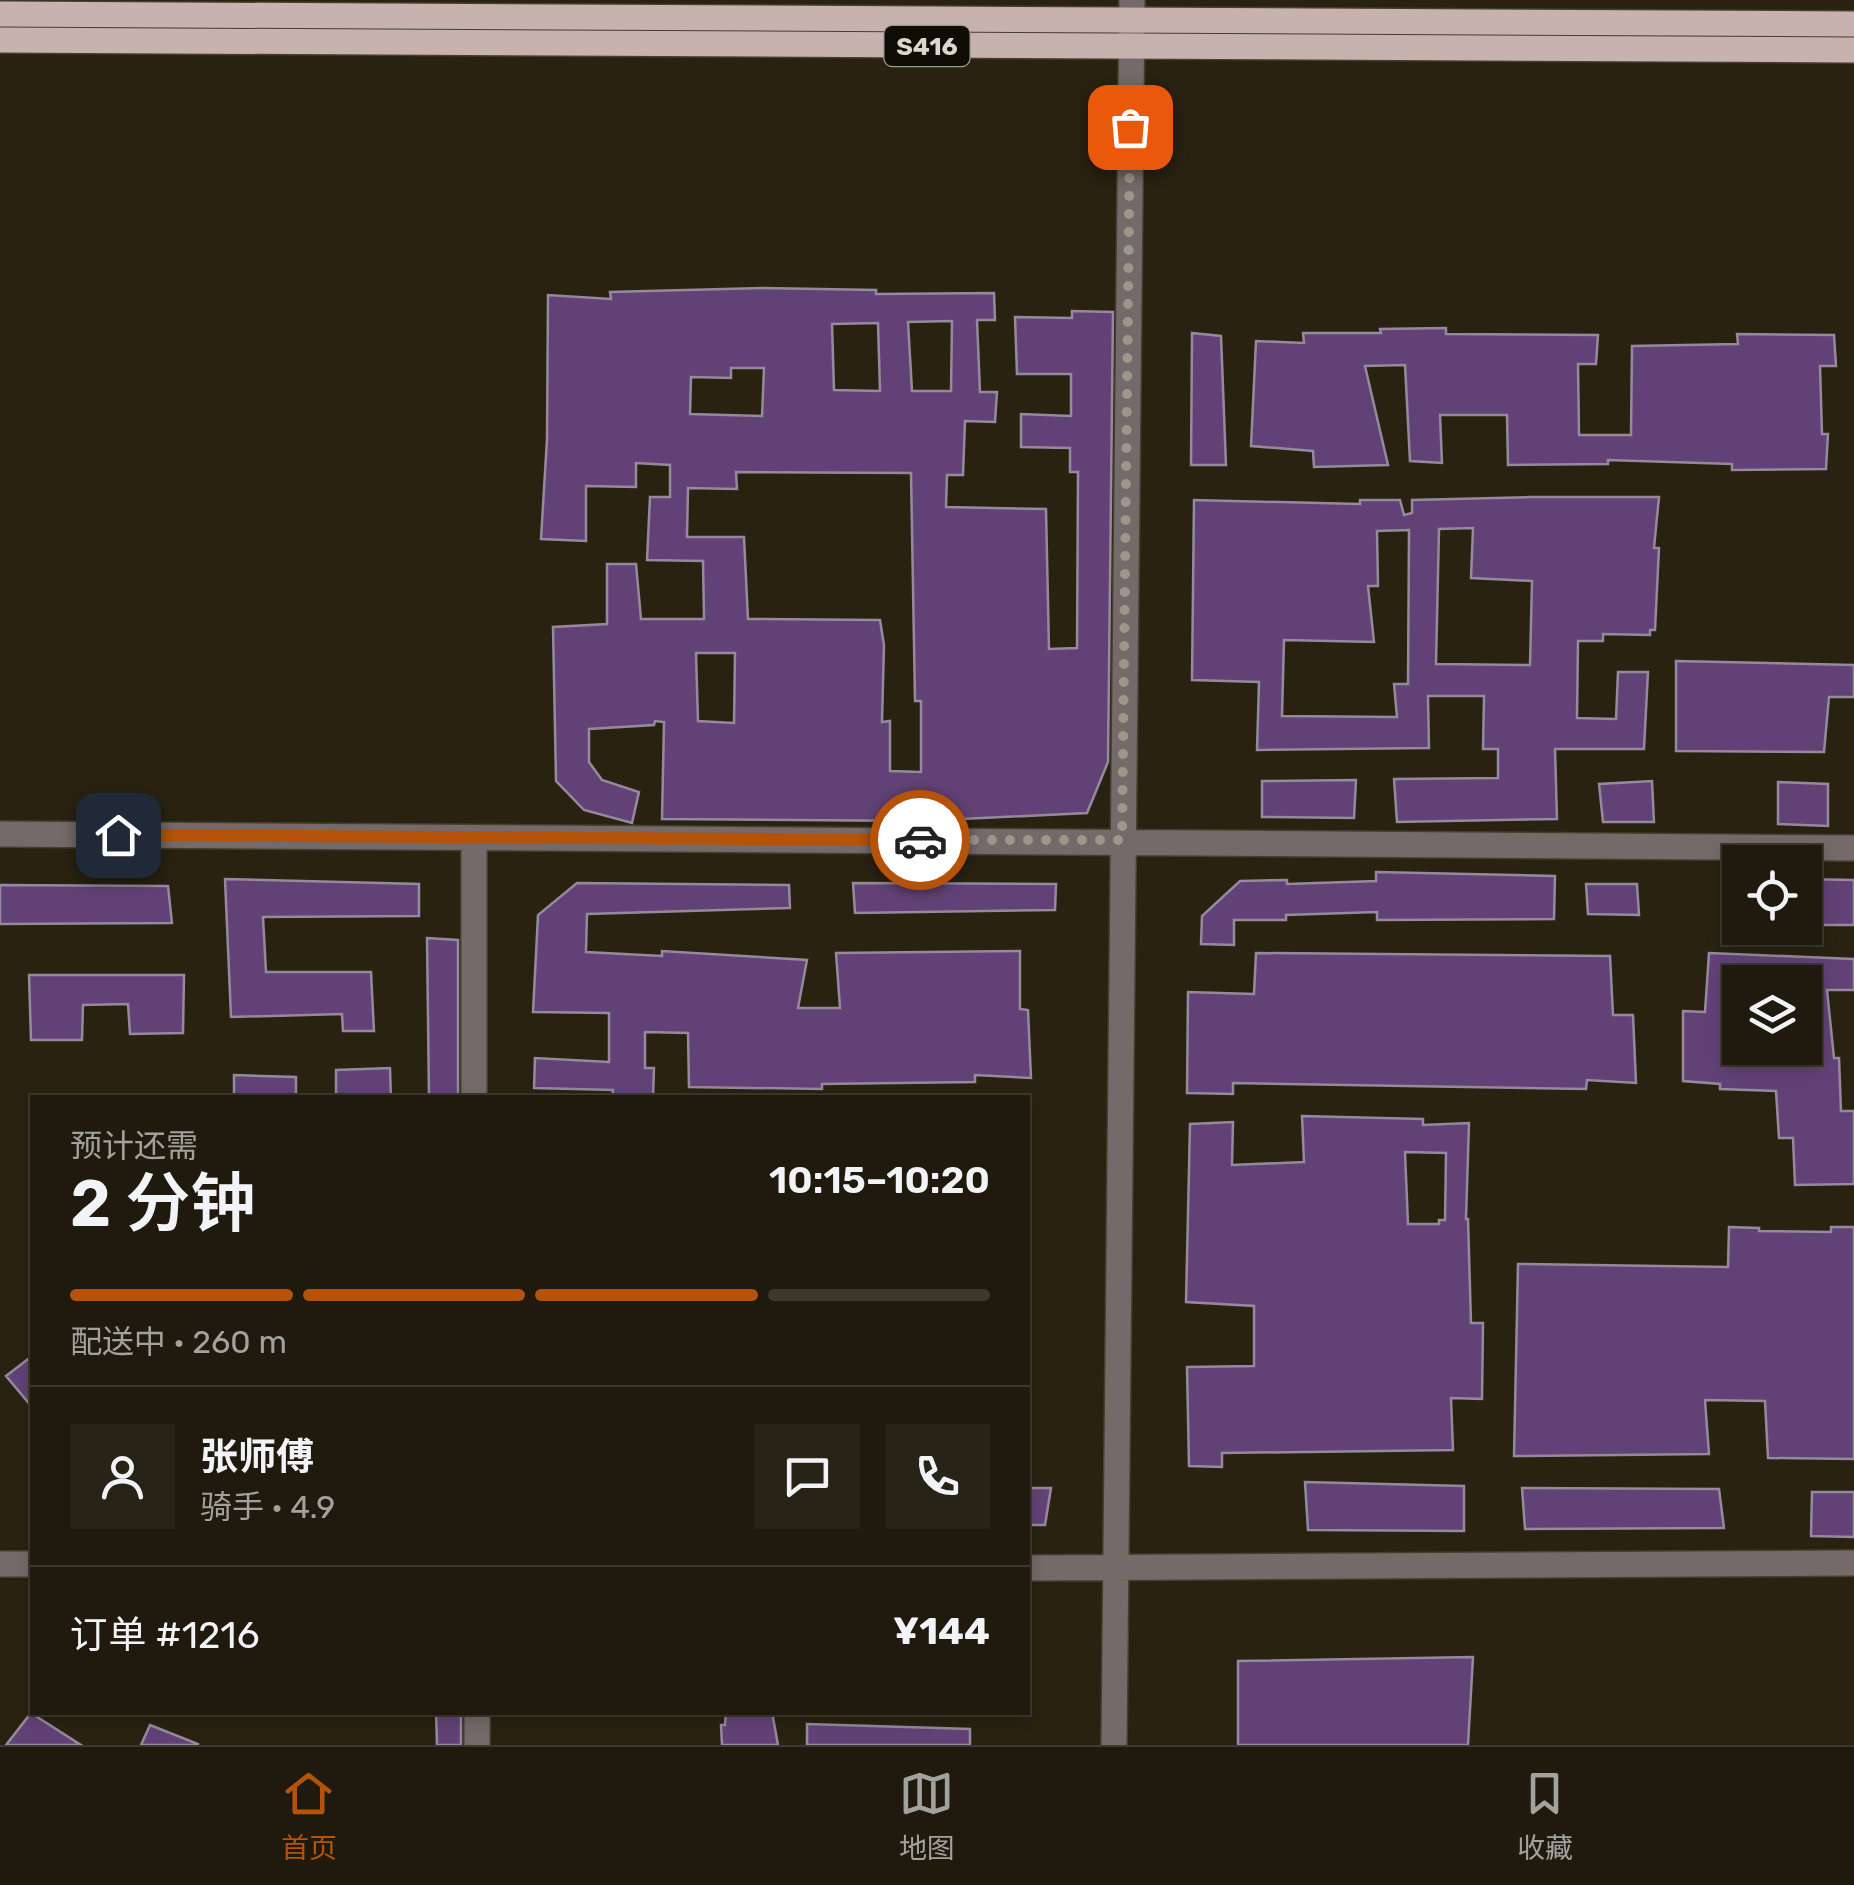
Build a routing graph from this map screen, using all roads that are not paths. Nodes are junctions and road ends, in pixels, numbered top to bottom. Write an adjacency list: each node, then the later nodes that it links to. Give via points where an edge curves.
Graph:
1 (1132, 10): 2 (main road, S416); 3 (main road, S416); 5 (street)
2 (0, 14)
3 (1854, 24)
4 (0, 40): 5 (main road, S416)
5 (1132, 48): 6 (main road, S416); 9 (street)
6 (1854, 50)
7 (0, 834): 8 (street)
8 (474, 838): 9 (street); 11 (street)
9 (1122, 840): 10 (street); 16 (street)
10 (1854, 848)
11 (474, 1095)
12 (1854, 1563): 16 (street)
13 (0, 1564): 14 (street)
14 (30, 1564)
15 (1030, 1568): 16 (street)
16 (1116, 1568): 19 (street)
17 (477, 1715): 18 (street)
18 (477, 1745)
19 (1114, 1745)

